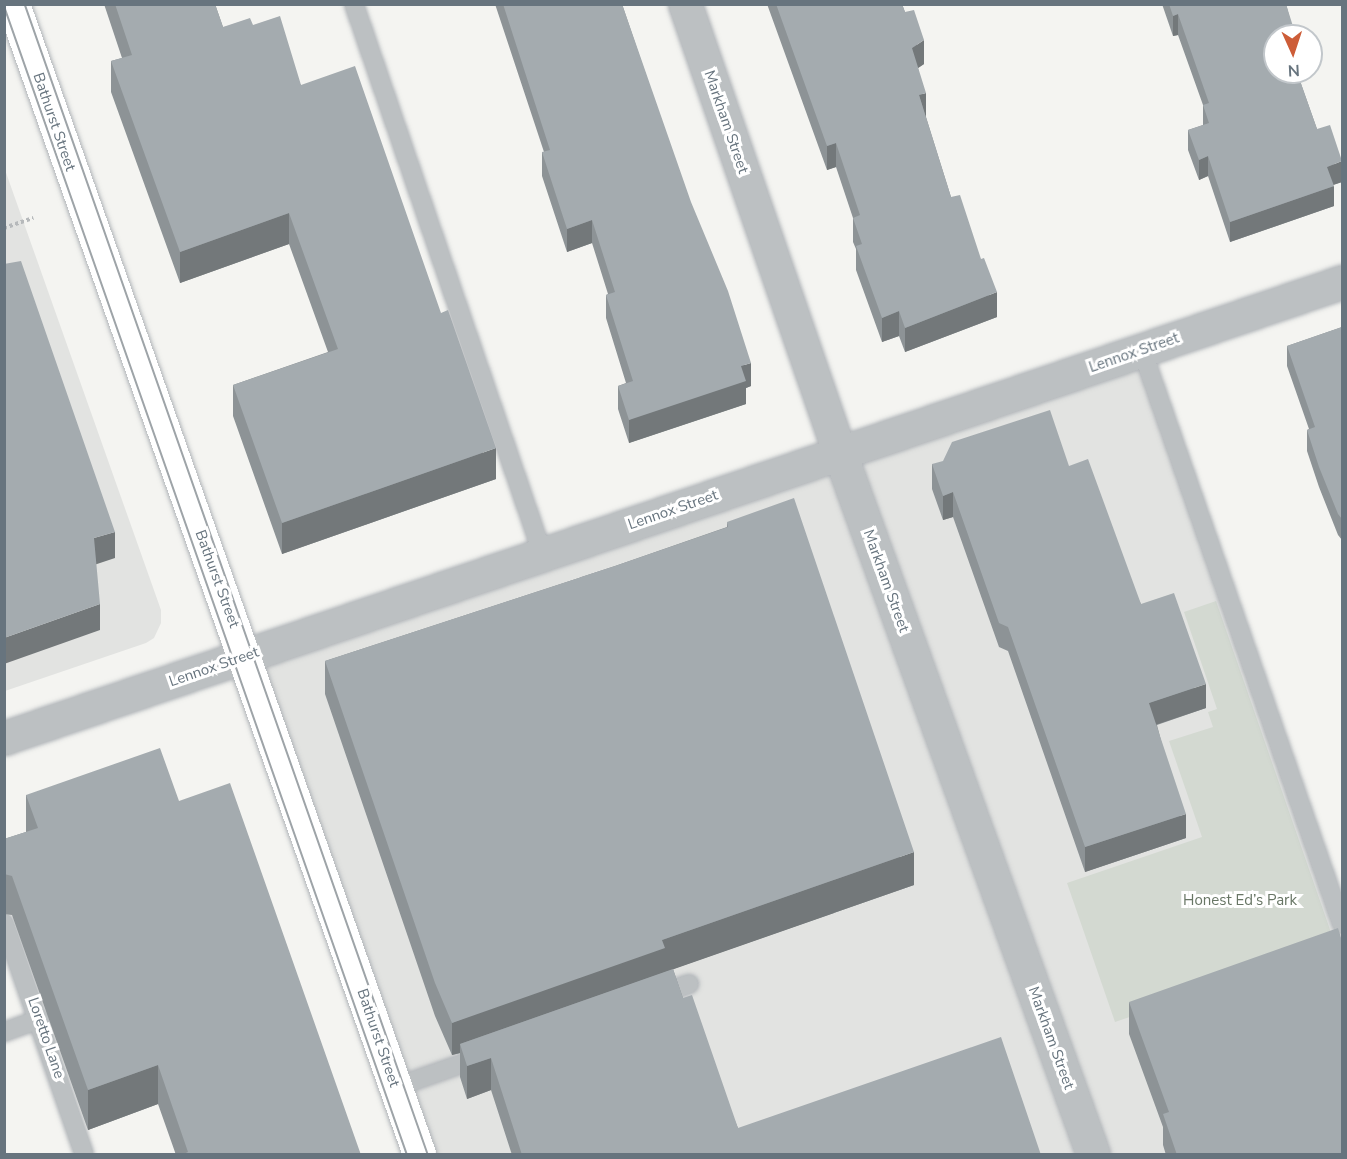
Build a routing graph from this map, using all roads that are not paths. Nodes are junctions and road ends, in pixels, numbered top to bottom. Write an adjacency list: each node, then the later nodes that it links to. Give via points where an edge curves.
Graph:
1 (13, 4): 8 (main road, Bathurst Street)
2 (354, 4): 7 (lane)
3 (685, 4): 6 (street, Markham Street)
4 (1342, 282): 5 (street, Lennox Street)
5 (1142, 351): 6 (street, Lennox Street); 11 (lane)
6 (840, 454): 7 (street, Lennox Street); 20 (street, Markham Street)
7 (543, 555): 8 (street, Lennox Street)
8 (244, 656): 9 (street, Lennox Street); 17 (main road, Bathurst Street)
9 (4, 738)
10 (4, 923): 14 (lane, Loretto Lane)
11 (1342, 924)
12 (689, 984): 13 (lane)
13 (634, 1003)
14 (40, 1019): 15 (lane); 18 (lane, Loretto Lane)
15 (4, 1032)
16 (502, 1050): 17 (lane)
17 (396, 1087): 19 (main road, Bathurst Street)
18 (84, 1155)
19 (419, 1155)
20 (1093, 1155)

